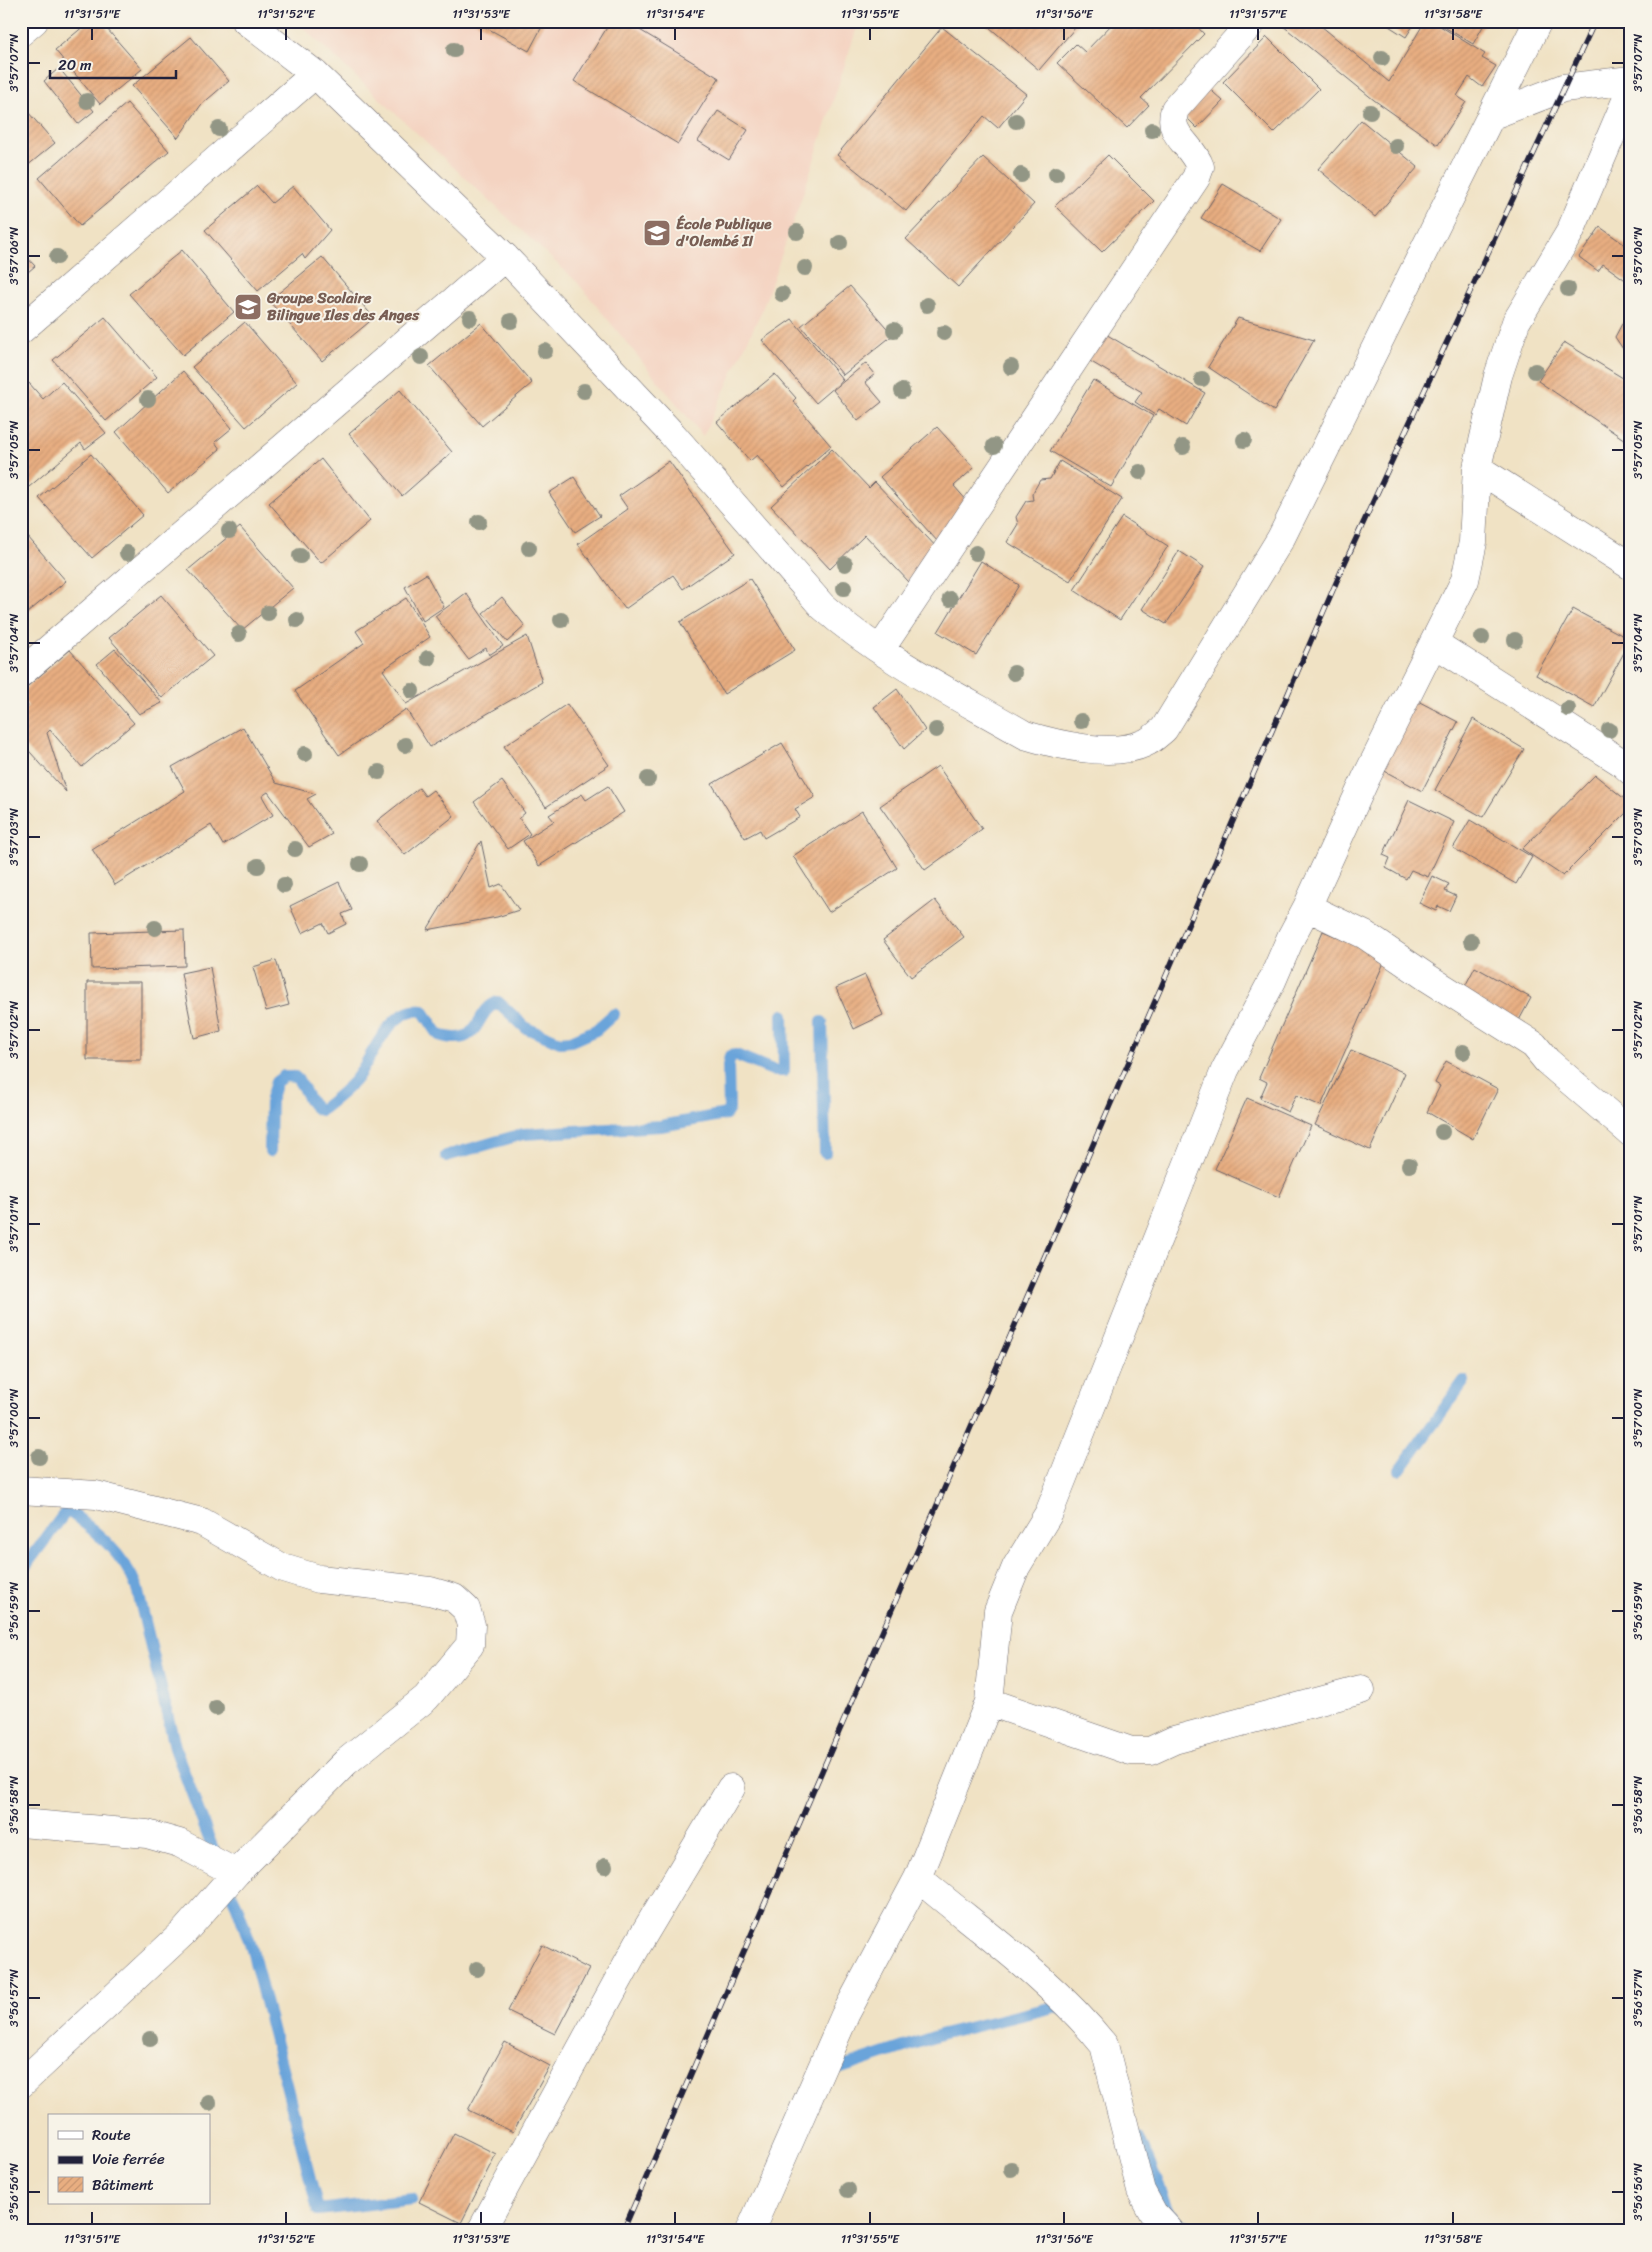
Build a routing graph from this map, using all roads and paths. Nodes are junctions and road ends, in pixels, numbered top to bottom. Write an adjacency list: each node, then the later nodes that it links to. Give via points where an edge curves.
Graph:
1 (34, 21): 5 (street)
2 (246, 21): 6 (street)
3 (1253, 21): 15 (street, via 1175,109 1173,128 1197,157 1200,167 1196,178)
4 (1538, 21): 9 (street)
5 (21, 32)
6 (315, 74): 10 (street); 11 (street)
7 (1631, 80): 9 (street, via 1563,88)
8 (1631, 89): 12 (street, via 1570,232 1516,322 1498,376)
9 (1493, 115): 15 (street, via 1281,538 1164,729 1146,743 1117,751 1048,742 1025,735)
10 (505, 257): 15 (street, via 672,434 822,606); 16 (street)
11 (21, 330)
12 (1477, 468): 13 (street); 14 (street, via 1472,542 1465,580)
13 (1631, 566)
14 (1434, 643): 17 (street); 18 (street, via 1366,778)
15 (880, 650)
16 (21, 673)
17 (1631, 771)
18 (1307, 907): 19 (street, via 1365,935 1534,1045 1547,1062); 22 (street, via 1225,1070 1049,1513 1016,1567 998,1611)
19 (1631, 1133)
20 (21, 1490): 25 (street, via 96,1495 202,1522 284,1568 319,1578 430,1591 454,1598 466,1609 471,1624 470,1645 426,1698 346,1762)
21 (1360, 1690): 22 (street, via 1174,1740 1150,1751 1131,1751)
22 (989, 1702): 26 (street)
23 (731, 1788): 29 (street, via 638,1944)
24 (21, 1823): 25 (street, via 147,1834 179,1843)
25 (236, 1873): 27 (street, via 183,1933)
26 (918, 1878): 28 (street, via 1049,1987 1104,2045 1142,2191); 30 (street, via 846,2015)
27 (21, 2084)
28 (1158, 2225)
29 (481, 2231)
30 (750, 2231)

